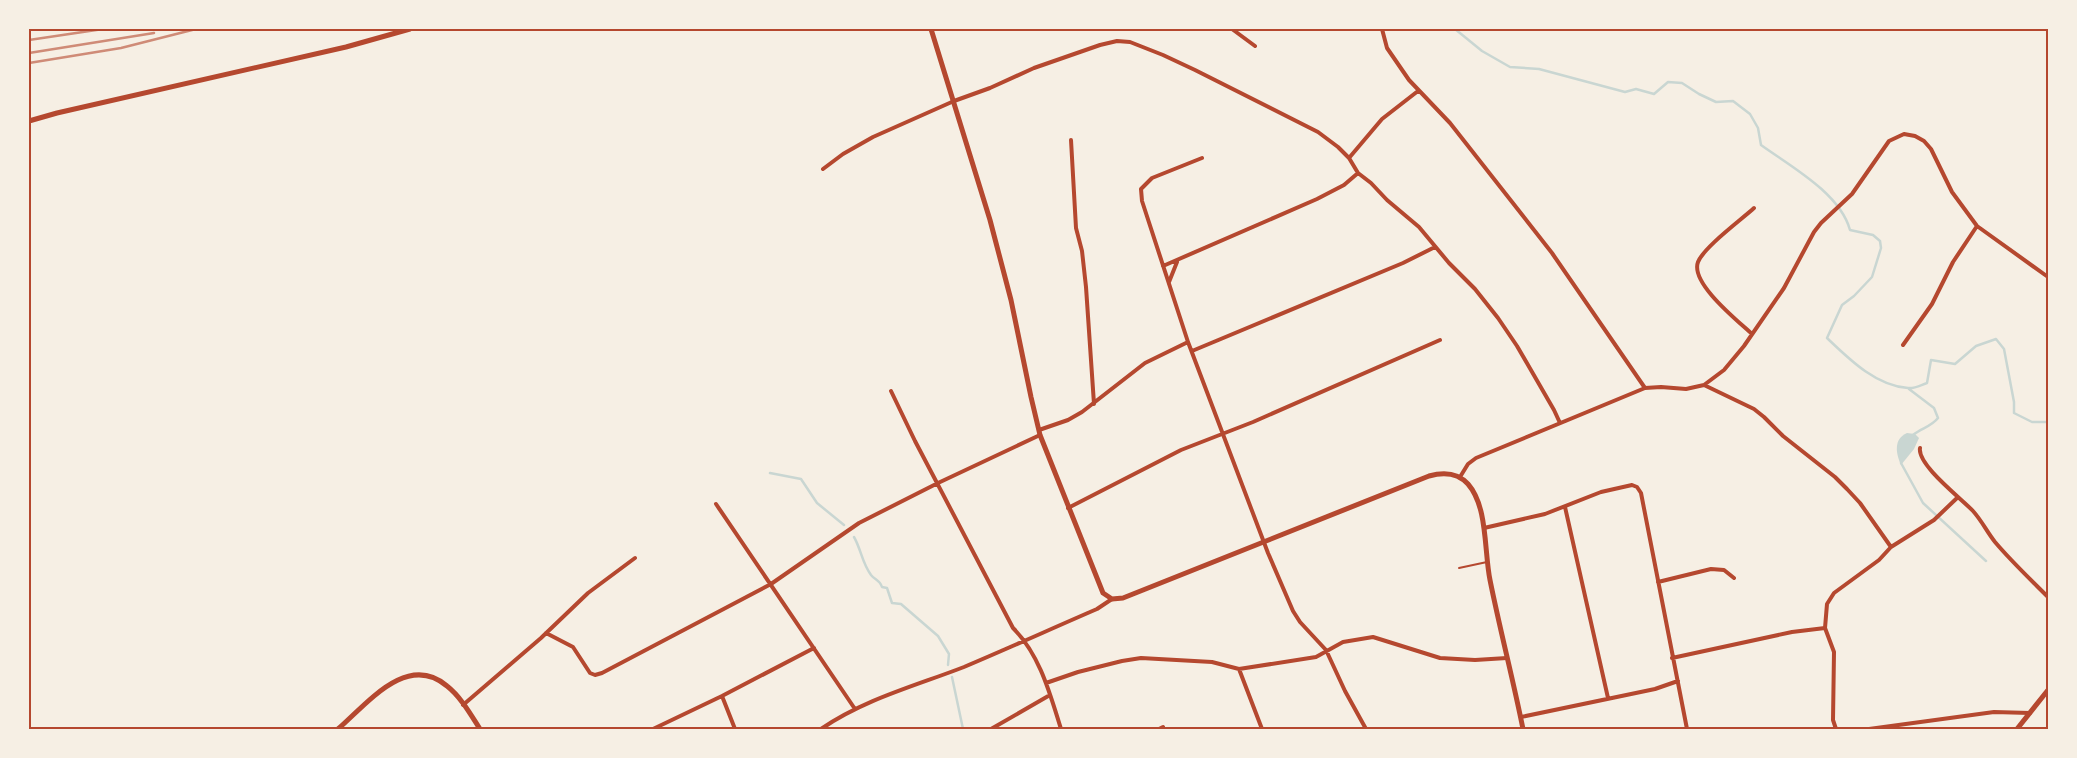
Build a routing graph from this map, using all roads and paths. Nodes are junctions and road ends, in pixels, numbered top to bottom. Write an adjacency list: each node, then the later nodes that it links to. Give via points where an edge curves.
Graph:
1 (410, 29): 8 (main road)
2 (930, 29): 7 (main road)
3 (1232, 29): 5 (street)
4 (1382, 29): 6 (street, via 1387,48)
5 (1254, 46)
6 (1418, 91): 11 (street, via 1382,119); 27 (street, via 1450,123 1552,253)
7 (954, 101): 11 (street, via 1100,45 1130,42 1163,55 1318,132); 12 (street, via 873,137); 31 (main road, via 1011,300)
8 (29, 121)
9 (1071, 140): 29 (street, via 1076,228 1086,287)
10 (1202, 158): 18 (street, via 1152,178 1141,189)
11 (1349, 158): 13 (street)
12 (823, 169)
13 (1358, 173): 16 (street, via 1419,227); 17 (street, via 1317,200)
14 (1754, 208): 21 (street, via 1708,249 1697,267 1701,282 1708,291)
15 (1977, 226): 19 (street); 21 (street, via 1952,192 1924,141 1904,134 1889,141 1852,194 1814,232 1784,288); 24 (street, via 1953,262 1932,304)
16 (1435, 247): 25 (street); 30 (street, via 1498,318)
17 (1177, 262): 18 (street); 20 (street)
18 (1163, 266): 20 (street)
19 (2048, 277)
20 (1169, 282): 23 (street)
21 (1752, 334): 26 (street, via 1724,370)
22 (1440, 340): 32 (street)
23 (1188, 342): 25 (street); 29 (street, via 1145,363)
24 (1903, 345)
25 (1192, 352): 32 (street)
26 (1704, 385): 27 (street, via 1686,389); 42 (street, via 1754,409 1835,477 1860,503)
27 (1645, 388): 30 (street)
28 (891, 391): 35 (street)
29 (1094, 404): 31 (street)
30 (1560, 423): 34 (street, via 1476,458)
31 (1040, 432): 35 (street); 39 (main road)
32 (1222, 433): 39 (street, via 1181,450); 41 (street)
33 (1920, 448): 36 (street, via 1921,457)
34 (1460, 477): 40 (main road, via 1470,487); 41 (main road, via 1442,473 1429,476)
35 (938, 483): 48 (street, via 859,523); 53 (street, via 1014,628)
36 (1957, 498): 42 (street, via 1934,520); 49 (street, via 1972,510 1994,541)
37 (716, 504): 48 (street)
38 (1565, 507): 40 (street); 47 (street, via 1601,492 1632,485 1637,487 1641,493); 64 (street)
39 (1068, 508): 50 (main road, via 1101,589)
40 (1484, 528): 44 (main road)
41 (1264, 543): 50 (main road, via 1123,598); 55 (street, via 1293,611)
42 (1891, 547): 51 (street, via 1879,560 1834,593 1827,604)
43 (635, 558): 52 (street, via 588,593)
44 (1487, 562): 45 (lane); 56 (main road)
45 (1459, 568)
46 (1734, 578): 47 (street, via 1724,570 1711,569)
47 (1658, 582): 57 (street)
48 (771, 584): 52 (street, via 595,675 590,673 573,647); 54 (street)
49 (2048, 597)
50 (1112, 599): 53 (street, via 1097,609)
51 (1825, 628): 57 (street); 80 (street, via 1834,652 1833,720)
52 (546, 633): 65 (street)
53 (1025, 640): 60 (street); 66 (street)
54 (814, 648): 62 (street); 66 (street)
55 (1326, 650): 56 (street, via 1343,642 1373,638 1440,658); 58 (street, via 1316,657); 77 (street)
56 (1507, 658): 68 (main road)
57 (1672, 658): 59 (street)
58 (1239, 669): 60 (street, via 1212,662 1142,658 1078,672); 76 (street)
59 (1678, 681): 64 (street); 79 (street)
60 (1046, 683): 63 (street)
61 (2048, 690): 67 (main road)
62 (722, 696): 71 (street); 72 (street)
63 (1050, 696): 74 (street); 75 (street)
64 (1608, 698): 68 (street)
65 (463, 705): 69 (main road, via 447,686 426,676 413,675 395,680); 70 (main road)
66 (855, 709): 73 (street)
67 (2030, 713): 81 (street, via 1994,712); 82 (main road)
68 (1521, 717): 78 (main road)
69 (338, 729)
70 (480, 729)
71 (653, 729)
72 (735, 729)
73 (821, 729)
74 (991, 729)
75 (1061, 729)
76 (1262, 729)
77 (1366, 729)
78 (1523, 729)
79 (1687, 729)
80 (1836, 729)
81 (1869, 729)
82 (2017, 729)

